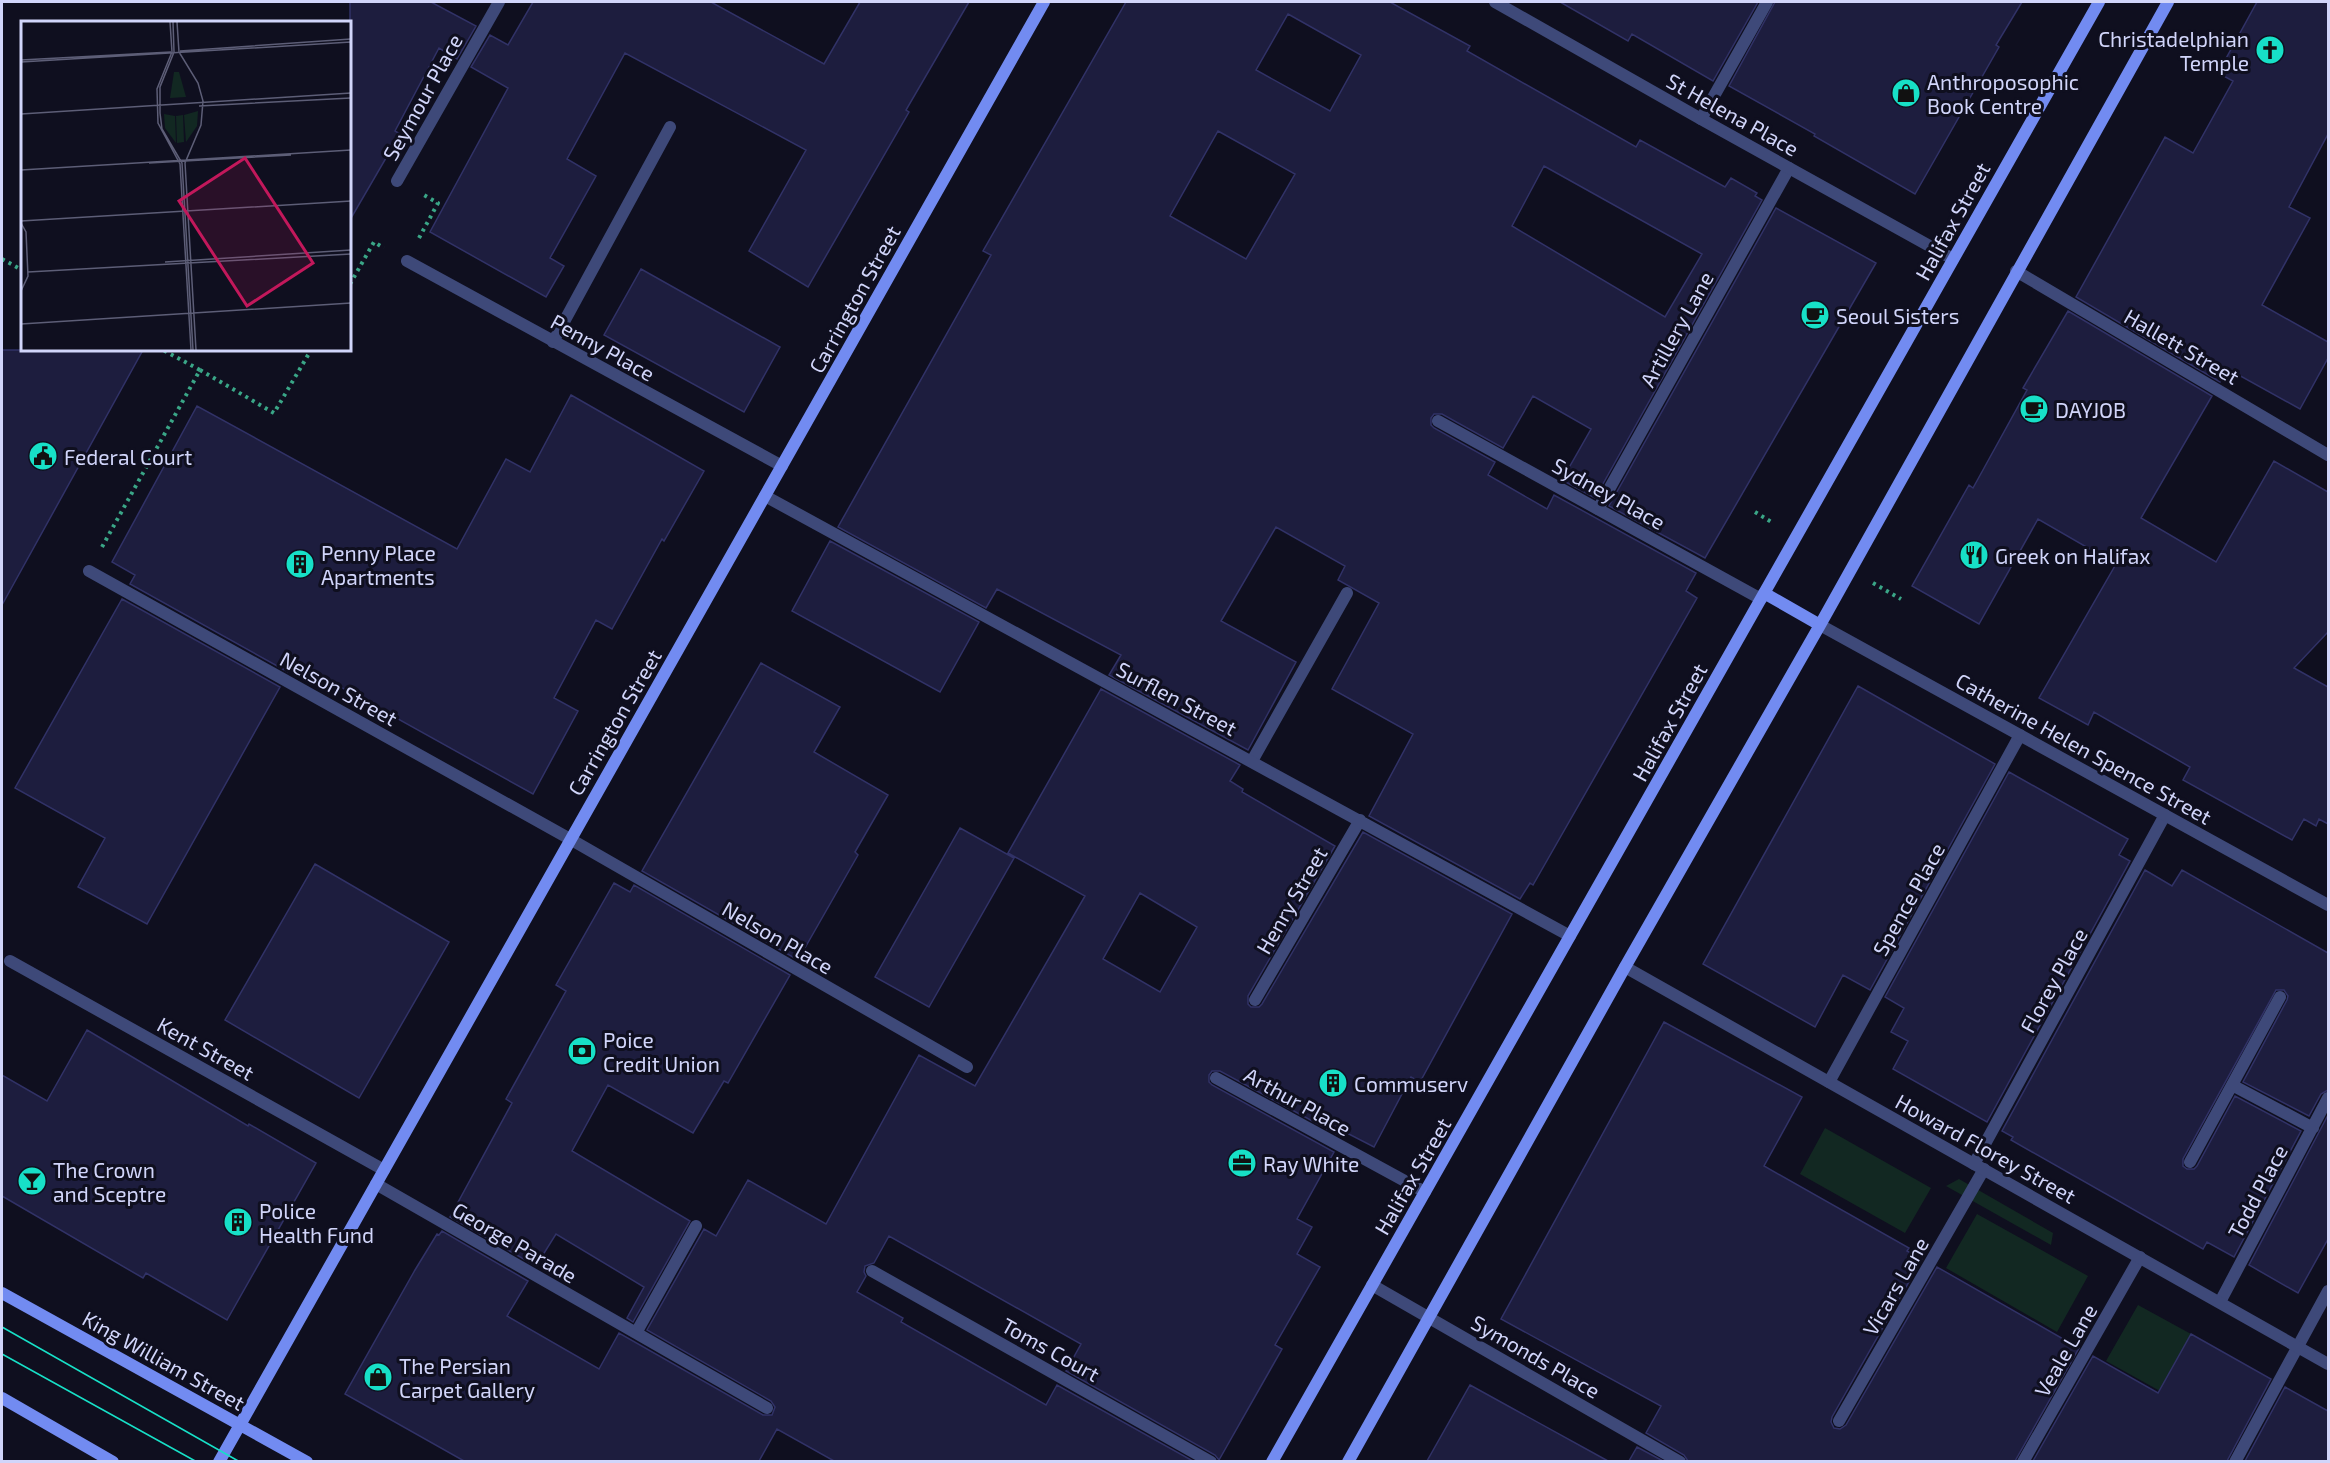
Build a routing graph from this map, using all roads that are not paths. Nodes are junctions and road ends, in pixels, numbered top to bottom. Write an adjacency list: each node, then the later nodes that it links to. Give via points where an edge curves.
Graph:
1 (499, 2): 10 (street, Seymour Place)
2 (1044, 2): 17 (street, Carrington Street)
3 (1495, 2): 7 (street, St Helena Place)
4 (1767, 2): 7 (street)
5 (2099, 2): 11 (street, Halifax Street)
6 (2168, 2): 13 (street)
7 (1701, 119): 9 (street, St Helena Place)
8 (670, 127): 14 (street)
9 (1789, 168): 11 (street, St Helena Place); 19 (street, Artillery Lane)
10 (397, 181)
11 (1953, 259): 22 (street, Halifax Street)
12 (406, 261): 14 (street, Penny Place)
13 (2016, 271): 16 (street, Hallett Street); 23 (street)
14 (553, 342): 17 (street, Penny Place)
15 (1438, 421): 19 (street, Sydney Place)
16 (2328, 455)
17 (782, 466): 18 (street, Carrington Street)
18 (765, 496): 25 (street, Surflen Street); 28 (street, Carrington Street)
19 (1598, 509): 22 (street, Sydney Place)
20 (89, 571): 28 (street, Nelson Street)
21 (1347, 594): 25 (street)
22 (1762, 596): 23 (street); 30 (street, Halifax Street)
23 (1820, 625): 24 (street, Catherine Helen Spence Street); 32 (street)
24 (2020, 735): 26 (street, Catherine Helen Spence Street); 37 (street, Spence Place)
25 (1252, 761): 27 (street, Surflen Street)
26 (2165, 815): 29 (street, Catherine Helen Spence Street); 42 (street, Florey Place)
27 (1360, 820): 30 (street, Surflen Street); 34 (street, Henry Street)
28 (570, 839): 35 (street, Nelson Place); 43 (street, Carrington Street)
29 (2328, 906)
30 (1570, 936): 45 (street, Halifax Street)
31 (10, 961): 43 (street, Kent Street)
32 (1625, 967): 37 (street, Howard Florey Street); 53 (street)
33 (2280, 997): 38 (street)
34 (1255, 1000)
35 (967, 1067)
36 (1216, 1078): 45 (street, Arthur Place)
37 (1829, 1082): 42 (street, Howard Florey Street)
38 (2232, 1085): 40 (street); 41 (street)
39 (2328, 1098): 40 (street, Todd Place)
40 (2313, 1128): 52 (street, Todd Place)
41 (2190, 1162)
42 (1979, 1167): 47 (street, Howard Florey Street); 59 (street, Vicars Lane)
43 (384, 1170): 44 (street, Carrington Street)
44 (376, 1184): 54 (street, George Parade); 60 (street, Carrington Street)
45 (1425, 1192): 49 (street, Halifax Street)
46 (696, 1226): 54 (street)
47 (2140, 1257): 52 (street, Howard Florey Street); 68 (street, Veale Lane)
48 (872, 1271): 64 (street, Toms Court)
49 (1372, 1285): 53 (street, Symonds Place); 65 (street, Halifax Street)
50 (2328, 1291): 55 (street)
51 (2, 1293): 60 (street, King William Street)
52 (2220, 1302): 55 (street, Howard Florey Street)
53 (1428, 1317): 66 (street); 67 (street, Symonds Place)
54 (636, 1333): 58 (street, George Parade)
55 (2298, 1347): 56 (street, Howard Florey Street); 69 (street)
56 (2328, 1364)
57 (2, 1398): 61 (street)
58 (767, 1408)
59 (1839, 1421)
60 (241, 1424): 62 (street, Carrington Street); 63 (street, King William Street)
61 (113, 1461)
62 (219, 1461)
63 (307, 1461)
64 (1211, 1461)
65 (1272, 1461)
66 (1348, 1461)
67 (1680, 1461)
68 (2024, 1461)
69 (2235, 1461)

